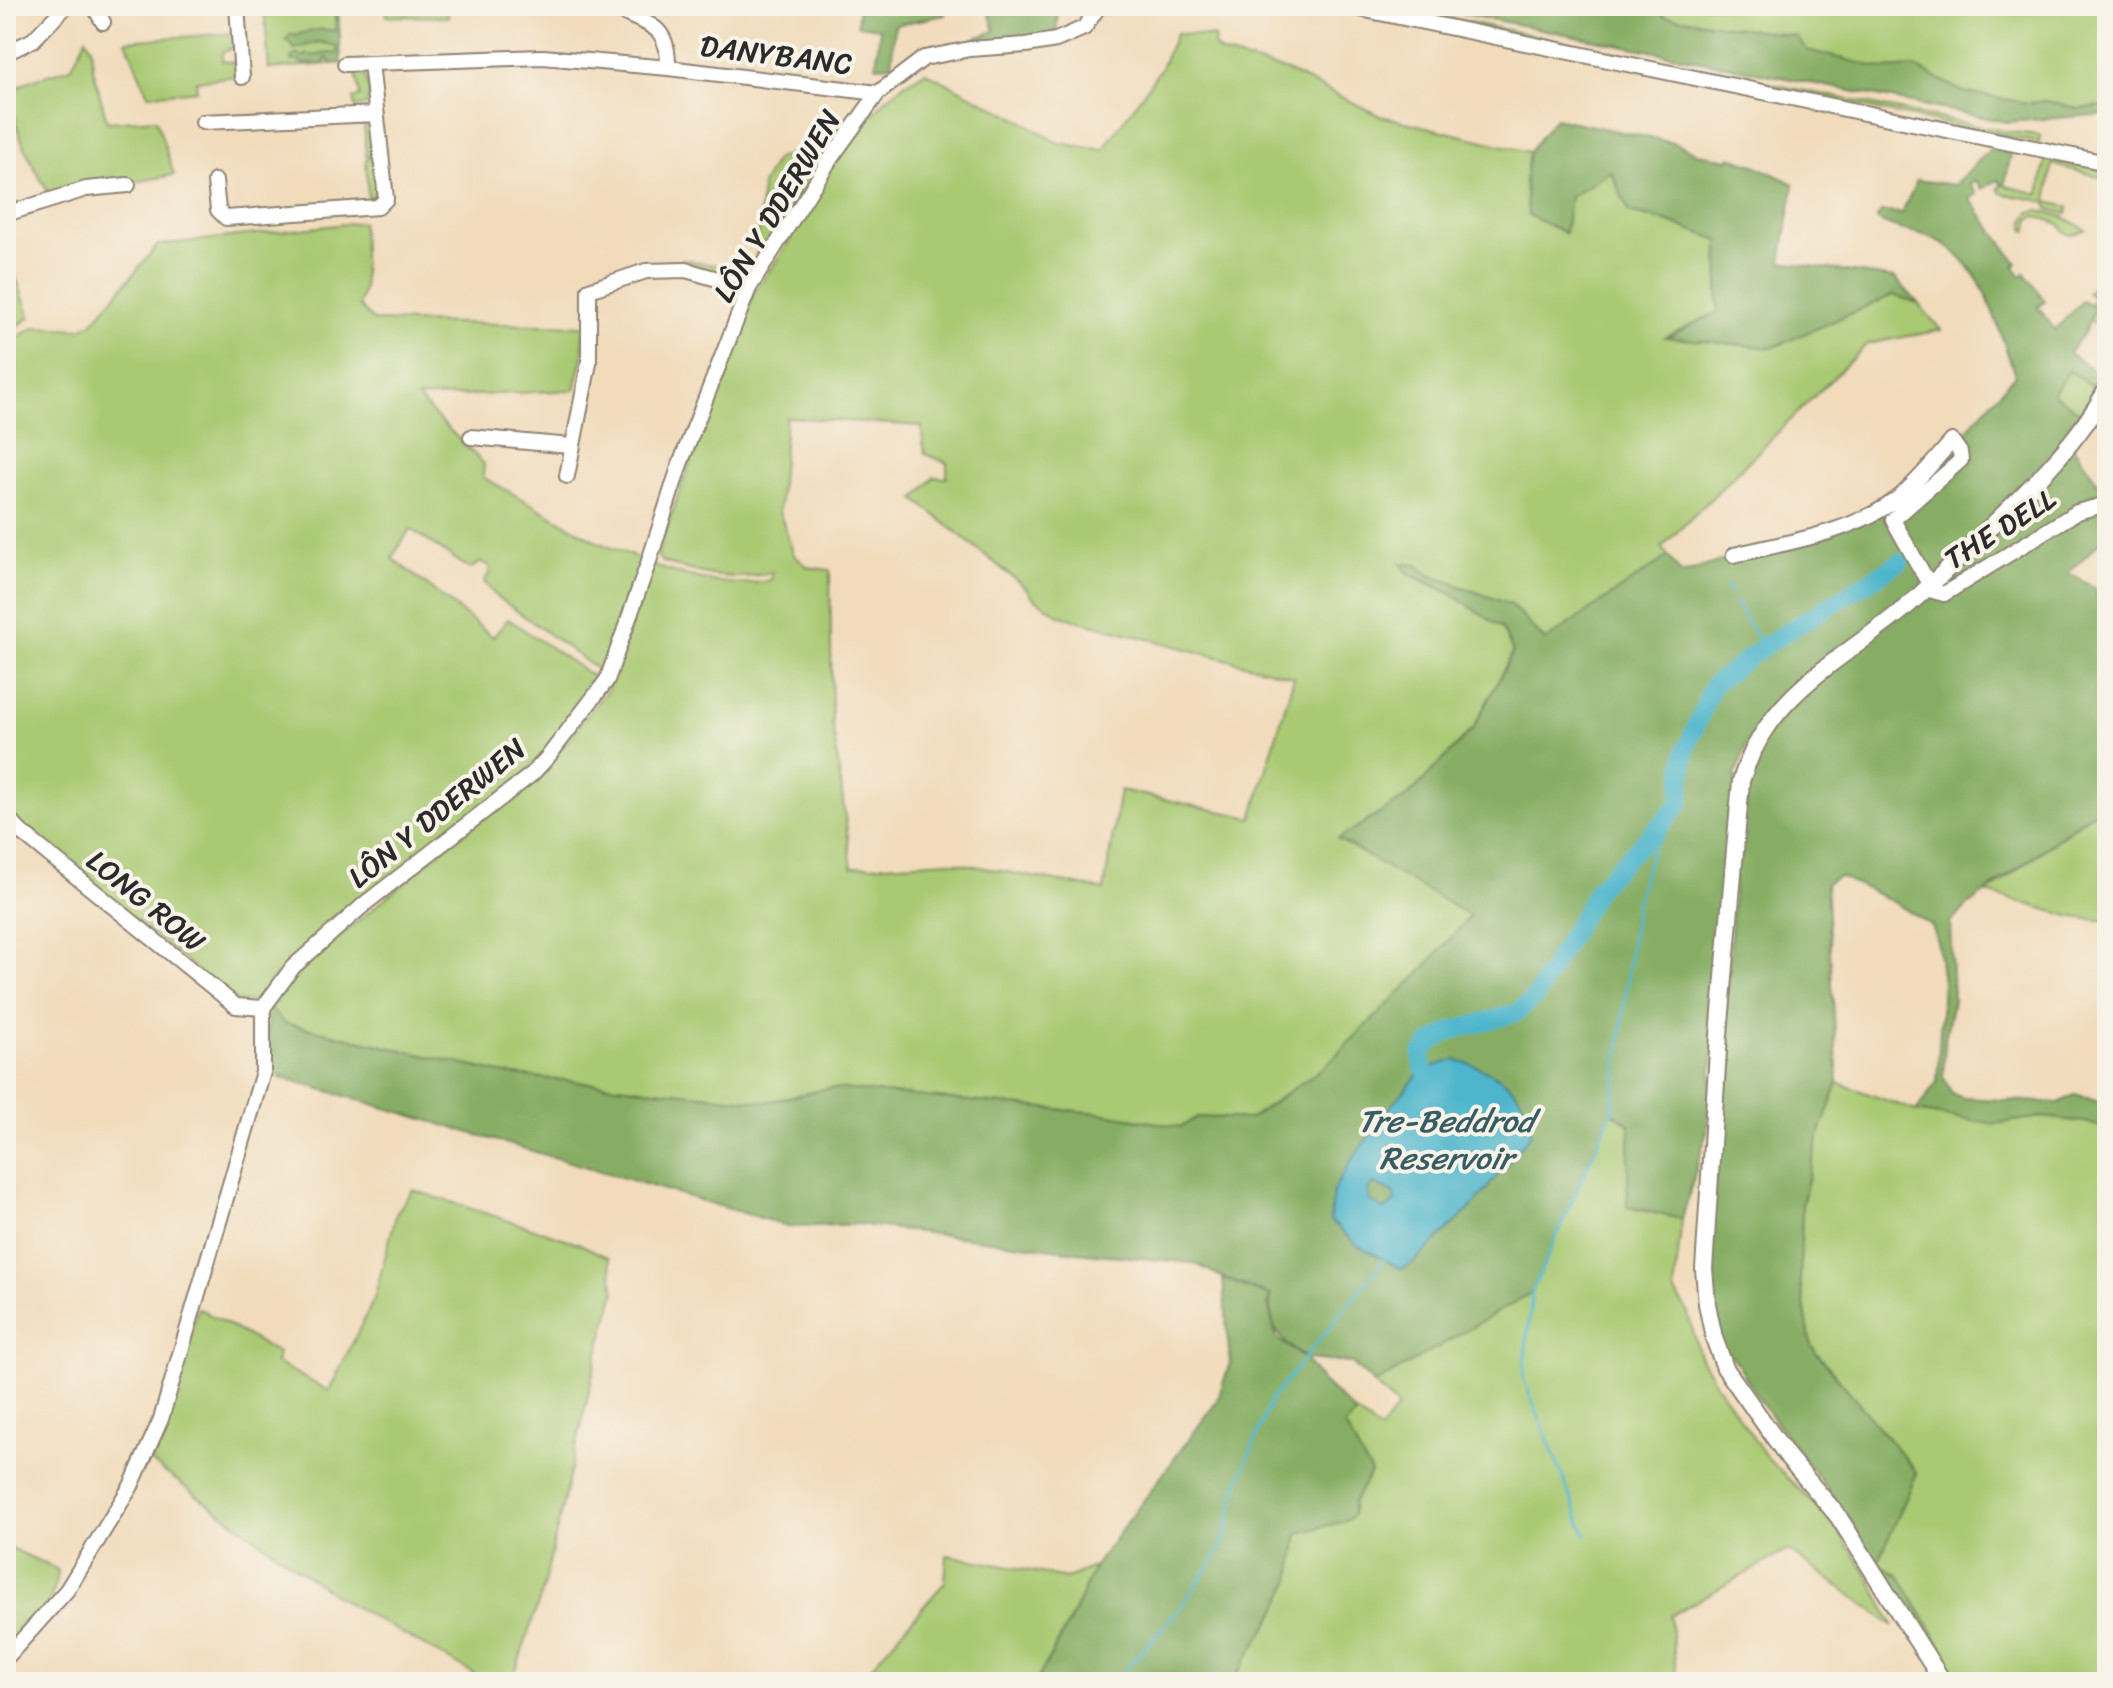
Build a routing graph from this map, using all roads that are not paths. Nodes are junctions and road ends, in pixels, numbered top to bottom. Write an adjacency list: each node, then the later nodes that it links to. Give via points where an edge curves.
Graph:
1 (12, 6): 8 (street)
2 (66, 6): 10 (street, via 33,40)
3 (94, 6): 9 (street)
4 (237, 6): 14 (street)
5 (611, 6): 13 (street, DANYBANC, via 659,31 668,45)
6 (1099, 6): 15 (street, LÔN Y DDERWEN, via 1084,28 1056,40 924,58)
7 (1346, 6): 18 (street)
8 (6, 11)
9 (103, 22)
10 (6, 53)
11 (371, 63): 12 (street, DANYBANC); 13 (street, DANYBANC, via 543,57); 16 (street)
12 (345, 64)
13 (668, 68): 15 (street, DANYBANC)
14 (242, 77)
15 (878, 93): 22 (street, LÔN Y DDERWEN)
16 (376, 114): 17 (street); 19 (street, via 386,199 378,207 226,218 218,210)
17 (203, 122)
18 (2107, 163)
19 (215, 181)
20 (128, 185): 21 (street, via 86,189)
21 (6, 214)
22 (749, 288): 25 (street, via 686,270 646,271 589,290 589,363); 31 (street, LÔN Y DDERWEN, via 680,464 602,688 532,774 367,902 293,967)
23 (2107, 389): 29 (main road, via 2058,457)
24 (471, 437): 25 (street)
25 (571, 446): 26 (street)
26 (567, 476)
27 (2106, 504): 29 (street, THE DELL, via 2077,512 1944,594)
28 (1734, 555): 29 (street, via 1874,513 1913,484 1952,441 1961,460 1893,520)
29 (1930, 585): 33 (main road, via 1803,684 1776,712 1749,755 1741,781 1704,1269 1714,1338 1725,1368 1838,1516)
30 (6, 816): 31 (street, LONG ROW, via 236,1006)
31 (263, 1008): 32 (street, via 263,1072 161,1419 131,1486 67,1590)
32 (6, 1658)
33 (1943, 1682)

